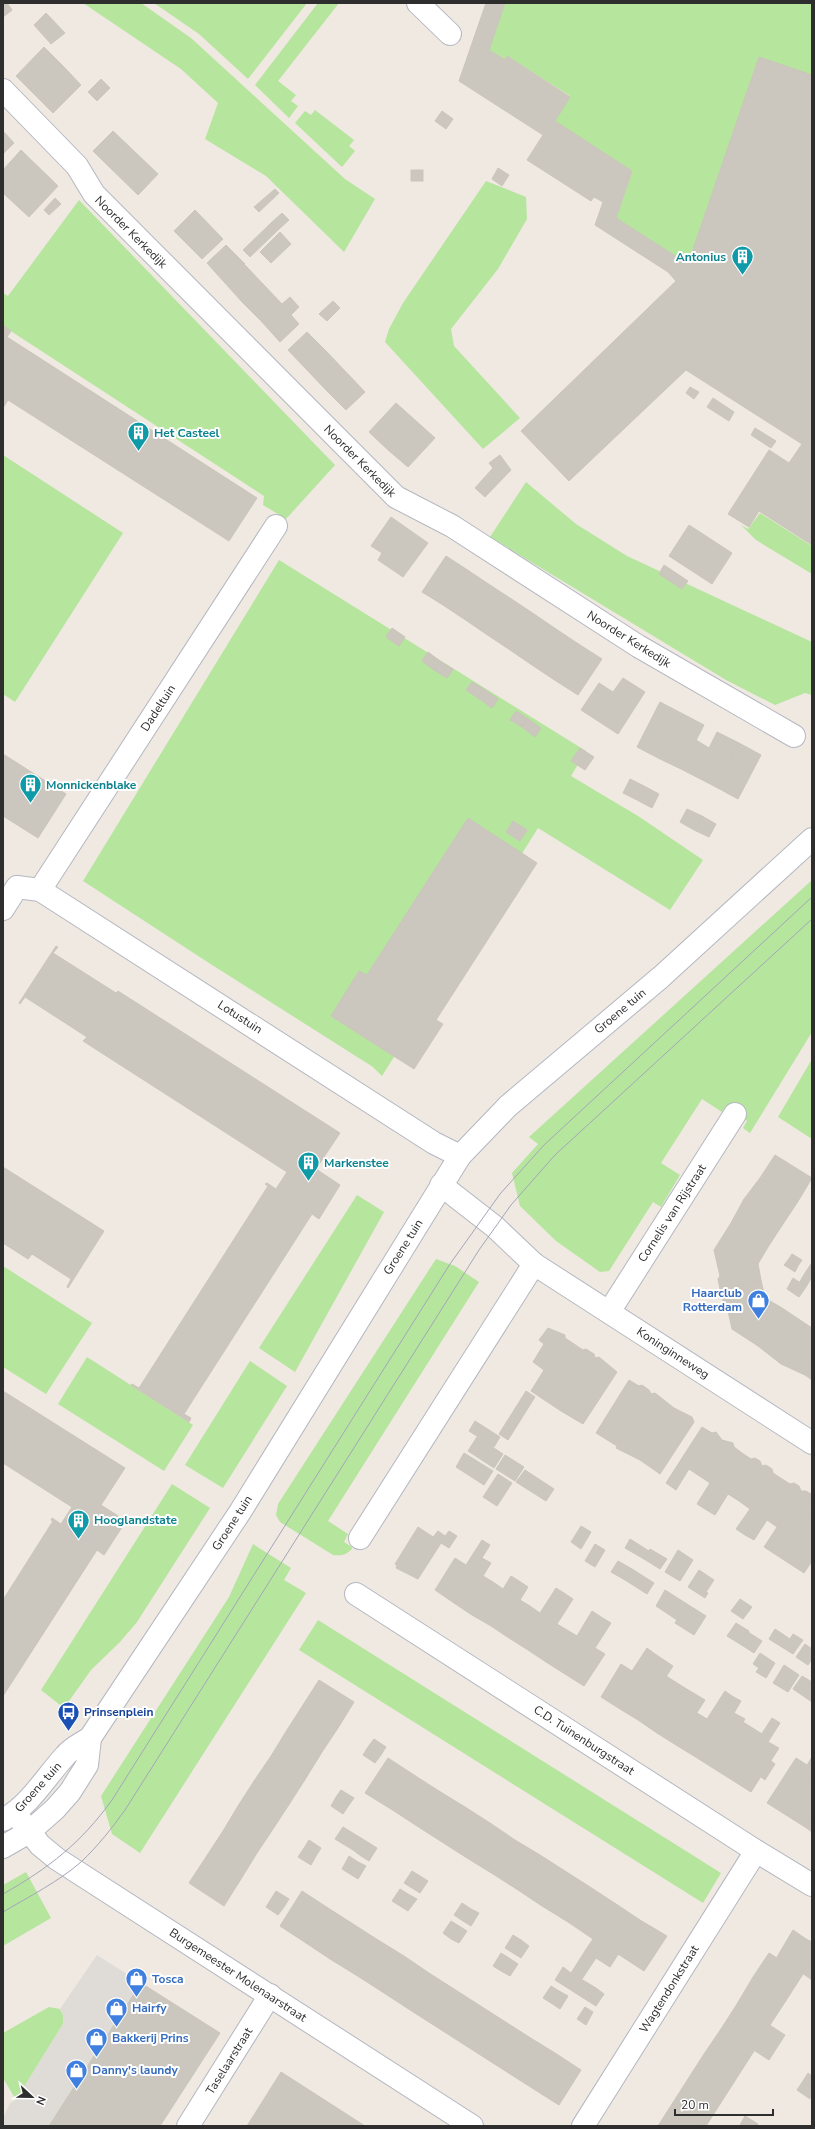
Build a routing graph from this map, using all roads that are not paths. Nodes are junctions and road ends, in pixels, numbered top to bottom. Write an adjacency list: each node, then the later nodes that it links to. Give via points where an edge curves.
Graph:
1 (418, 3): 2 (street)
2 (450, 34)
3 (3, 90): 5 (street, Noorder Kerkedijk, via 77,166 94,194 396,497 452,526 638,646)
4 (276, 526): 7 (street, Dadeltuin)
5 (794, 736)
6 (812, 839): 10 (street, Groene tuin, via 661,976 508,1106)
7 (40, 890): 8 (street, Lotustuin, via 17,887); 10 (street, Lotustuin, via 434,1143)
8 (3, 909)
9 (735, 1114): 13 (street, Cornelis van Rijstraat)
10 (460, 1156): 11 (street, Groene tuin)
11 (441, 1185): 12 (street, Koninginneweg, via 494,1227); 17 (street, Groene tuin, via 240,1512)
12 (534, 1264): 13 (street, Koninginneweg); 15 (street)
13 (609, 1312): 14 (street, Koninginneweg)
14 (812, 1443)
15 (360, 1538)
16 (356, 1594): 21 (street, C.D. Tuinenburgstraat)
17 (90, 1738): 18 (street, Groene tuin, via 66,1754 49,1778); 19 (street, Groene tuin, via 87,1766 55,1809)
18 (9, 1816): 19 (street, Burgemeester Molenaarstraat)
19 (29, 1832): 20 (street, Groene tuin); 23 (street, Burgemeester Molenaarstraat, via 57,1859)
20 (3, 1847)
21 (756, 1851): 22 (street, C.D. Tuinenburgstraat); 26 (street, Wagtendonkstraat)
22 (812, 1885)
23 (270, 1995): 24 (street, Burgemeester Molenaarstraat); 25 (street, Taselaarstraat)
24 (463, 2124)
25 (188, 2126)
26 (583, 2126)

